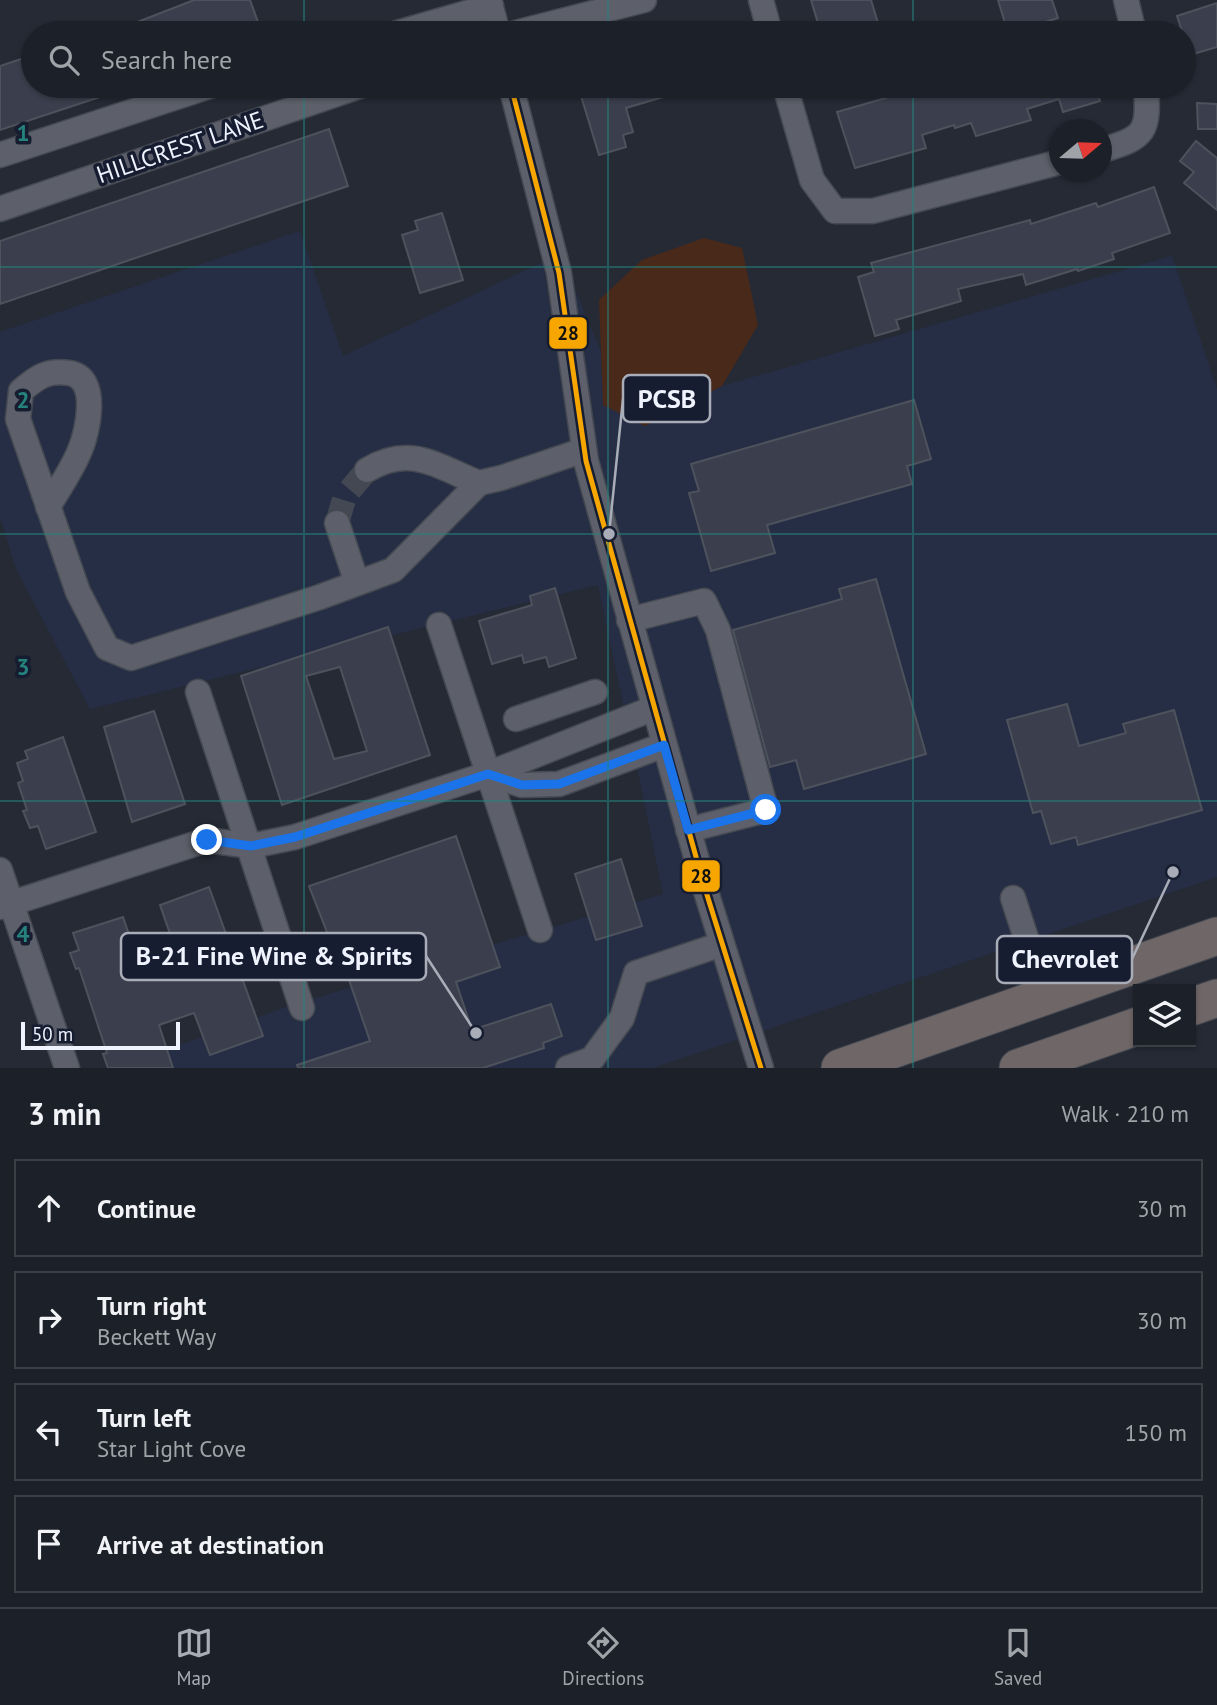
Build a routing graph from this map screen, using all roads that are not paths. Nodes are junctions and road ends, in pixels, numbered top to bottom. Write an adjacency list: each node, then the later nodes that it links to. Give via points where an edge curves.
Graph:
1 (644, 0): 7 (street)
2 (761, 0): 8 (street)
3 (1126, 0): 9 (street)
4 (490, 3): 5 (street); 6 (street)
5 (434, 21)
6 (495, 21)
7 (562, 21)
8 (767, 21)
9 (1130, 21)
10 (173, 98): 16 (street, HILLCREST LANE)
11 (325, 98): 18 (street, HILLCREST LANE)
12 (514, 98): 19 (street, via 559,273)
13 (788, 98): 17 (street, via 812,180 835,211 873,211)
14 (1147, 98): 15 (street, via 1148,118 1143,131 1131,142)
15 (1112, 147)
16 (0, 155)
17 (1049, 165)
18 (0, 209)
19 (584, 450): 21 (street); 25 (street)
20 (367, 470): 21 (street, via 387,458 411,456)
21 (479, 483): 24 (street, via 393,570)
22 (48, 507): 22 (street, via 18,419 21,391 41,374 55,371 74,374 86,385 90,409 81,449); 24 (street, via 78,593 107,648 131,658)
23 (337, 523): 24 (street)
24 (357, 583)
25 (629, 620): 30 (street); 35 (street, via 704,601 719,629 766,810)
26 (439, 625): 34 (street)
27 (198, 692): 36 (street)
28 (595, 692): 29 (street)
29 (565, 702): 31 (street); 32 (street)
30 (654, 708): 32 (street); 33 (street)
31 (516, 719)
32 (578, 737): 34 (street)
33 (664, 745): 34 (street, via 559,784 522,785); 35 (street)
34 (488, 774): 36 (street, via 295,837); 40 (street)
35 (688, 830): 42 (street)
36 (251, 846): 39 (street, via 207,840); 46 (street)
37 (0, 870): 39 (street)
38 (1013, 898): 43 (street)
39 (6, 905): 48 (street)
40 (540, 930)
41 (1217, 936): 43 (highway)
42 (722, 944): 49 (street, via 636,973 622,1018 592,1059); 50 (street)
43 (1045, 996): 51 (highway)
44 (1217, 998): 45 (highway)
45 (1196, 1005)
46 (302, 1008)
47 (1133, 1028): 52 (highway)
48 (66, 1068)
49 (568, 1068)
50 (761, 1068)
51 (840, 1068)
52 (1018, 1068)

